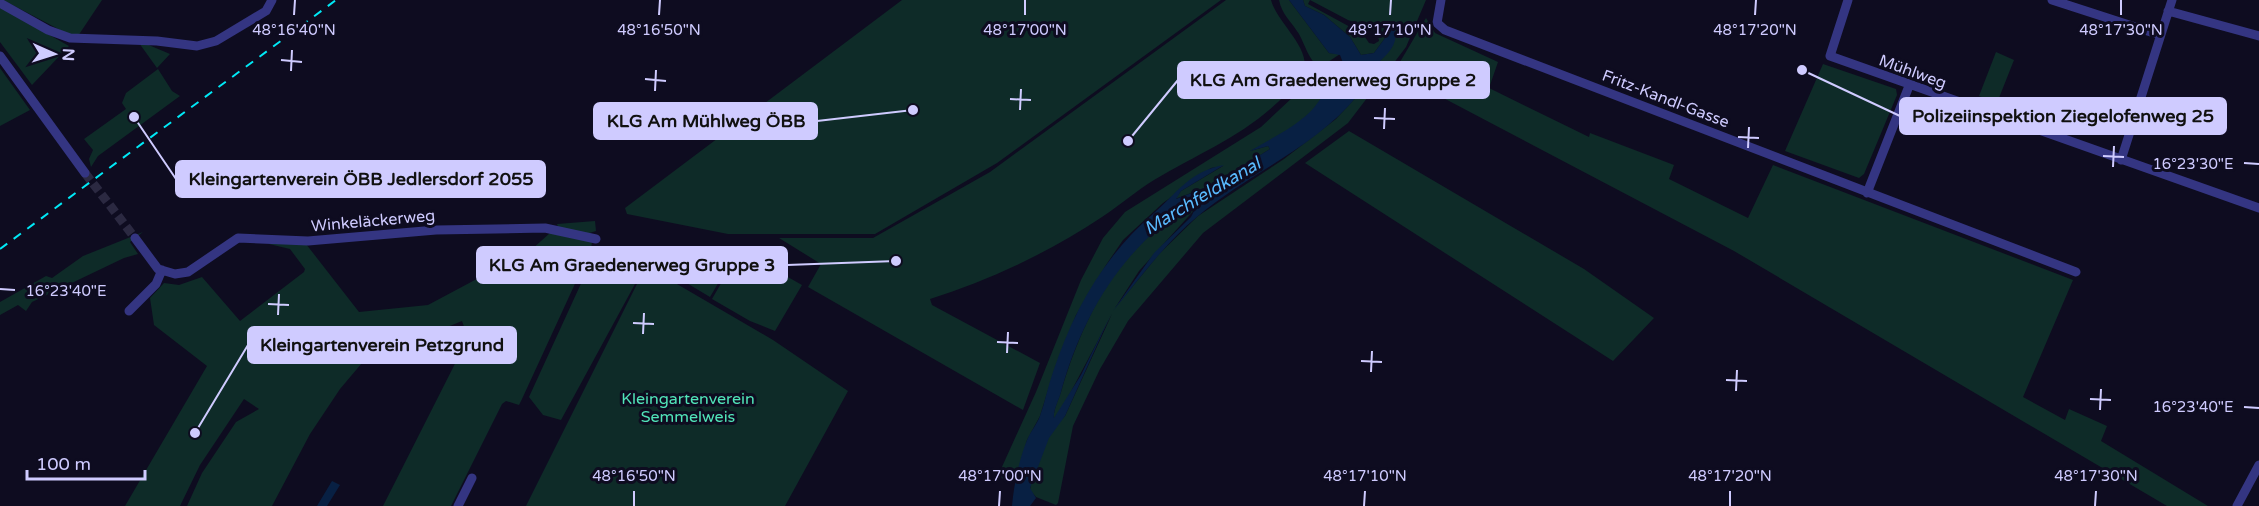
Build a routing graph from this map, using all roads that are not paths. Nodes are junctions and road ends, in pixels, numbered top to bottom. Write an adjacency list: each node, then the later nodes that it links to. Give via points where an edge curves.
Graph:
1 (272, 0): 6 (street, via 266,11 216,41 197,46 70,38)
2 (1441, 0): 14 (street, Fritz-Kandl-Gasse, via 1437,23 1444,30)
3 (1848, 0): 11 (street, Mühlweg, via 1830,56)
4 (2052, 0): 8 (street)
5 (2172, 0): 7 (street)
6 (0, 3)
7 (2168, 11): 8 (street); 9 (street)
8 (2160, 35): 12 (street)
9 (2259, 36)
10 (0, 56): 13 (street)
11 (1909, 86): 12 (street, Mühlweg); 14 (street)
12 (2121, 160): 15 (street, Mühlweg)
13 (86, 173)
14 (1867, 193): 19 (street, Fritz-Kandl-Gasse)
15 (2259, 208)
16 (135, 238): 18 (street, via 152,263)
17 (596, 240): 18 (street, Winkeläckerweg, via 545,228 436,230 308,242 238,238 188,272)
18 (162, 270): 20 (street, via 156,284)
19 (2076, 272)
20 (129, 311)
21 (2259, 465): 24 (street)
22 (472, 478): 23 (street)
23 (458, 506)
24 (2237, 506)

